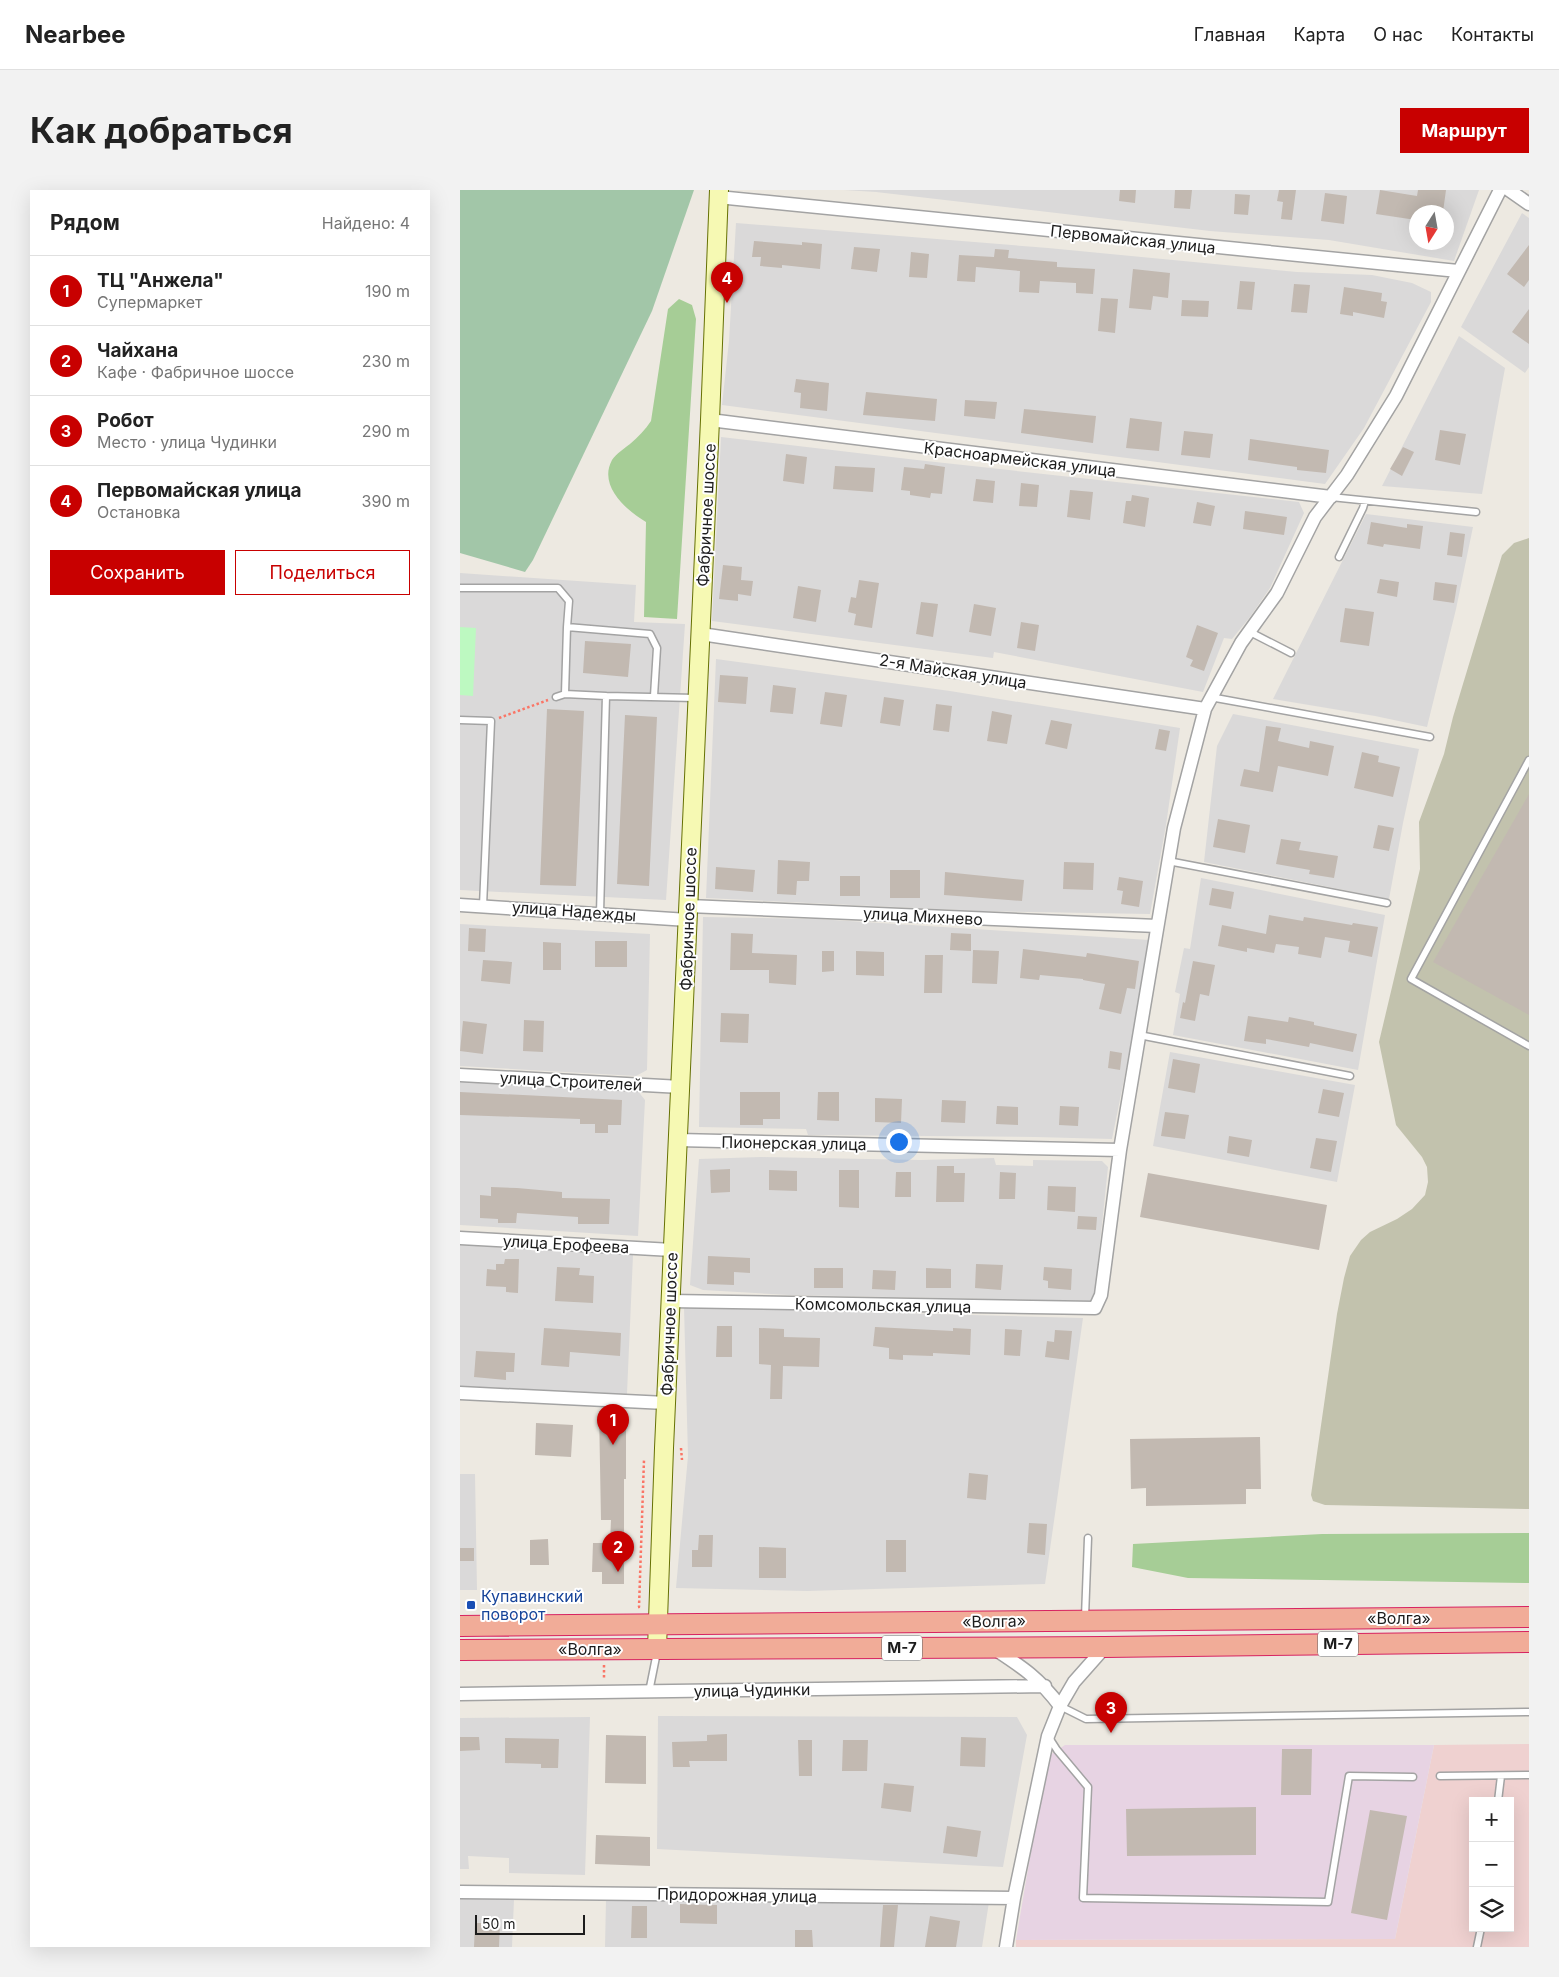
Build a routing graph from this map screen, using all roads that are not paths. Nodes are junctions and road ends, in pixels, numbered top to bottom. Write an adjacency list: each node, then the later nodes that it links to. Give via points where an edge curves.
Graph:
1 (1500, 190): 5 (street)
2 (1509, 190): 4 (street)
3 (718, 194): 5 (street, Первомайская улица); 6 (main road, Фабричное шоссе)
4 (1529, 204)
5 (1458, 271): 7 (street, via 1396,396)
6 (710, 420): 7 (street, Красноармейская улица); 14 (main road, Фабричное шоссе)
7 (1330, 497): 8 (lane); 13 (street, via 1306,531 1277,594)
8 (1365, 501): 9 (lane); 10 (lane)
9 (1476, 512)
10 (1339, 557)
11 (460, 588): 12 (lane, via 558,588 568,601)
12 (567, 627): 16 (lane); 18 (lane, via 650,634 657,648)
13 (1250, 632): 15 (lane); 21 (street)
14 (701, 634): 20 (main road, Фабричное шоссе); 21 (street, 2-я Майская улица)
15 (1291, 653)
16 (565, 694): 17 (lane); 19 (lane)
17 (606, 696): 18 (lane); 29 (lane)
18 (654, 696): 20 (lane)
19 (556, 697)
20 (697, 698): 30 (main road, Фабричное шоссе)
21 (1207, 703): 23 (lane); 25 (street)
22 (460, 720): 28 (lane, via 491,721)
23 (1430, 737)
24 (1529, 760): 33 (lane, via 1411,979)
25 (1168, 861): 26 (lane); 31 (street)
26 (1387, 903)
27 (460, 905): 28 (street, улица Надежды)
28 (483, 906): 29 (street, улица Надежды)
29 (600, 913): 30 (street, улица Надежды)
30 (688, 913): 31 (street, улица Михнево); 36 (main road, Фабричное шоссе)
31 (1157, 926): 32 (street)
32 (1139, 1035): 35 (lane); 38 (street)
33 (1529, 1046)
34 (460, 1075): 36 (street, улица Строителей)
35 (1350, 1076)
36 (681, 1087): 37 (main road, Фабричное шоссе)
37 (678, 1140): 38 (street, Пионерская улица); 40 (main road, Фабричное шоссе)
38 (1120, 1150): 41 (street, Комсомольская улица, via 1101,1295 1095,1308)
39 (460, 1238): 40 (street, улица Ерофеева)
40 (672, 1250): 41 (main road, Фабричное шоссе)
41 (670, 1302): 43 (main road, Фабричное шоссе)
42 (460, 1394): 43 (street)
43 (666, 1403): 47 (main road, Фабричное шоссе)
44 (1088, 1538): 46 (lane)
45 (1529, 1617): 46 (highway, «Волга» / М-7)
46 (1085, 1620): 47 (highway, «Волга» / М-7)
47 (658, 1624): 48 (highway, «Волга» / М-7); 52 (main road, Фабричное шоссе)
48 (460, 1626)
49 (1529, 1642): 51 (highway, «Волга» / М-7)
50 (990, 1647): 51 (highway, «Волга» / М-7); 52 (highway, «Волга» / М-7); 54 (street, via 1024,1668)
51 (1106, 1647): 57 (street, via 1079,1675)
52 (658, 1649): 53 (highway, «Волга» / М-7); 55 (lane)
53 (460, 1650)
54 (1045, 1686): 55 (street, улица Чудинки); 57 (street)
55 (649, 1692): 56 (street, улица Чудинки)
56 (460, 1694)
57 (1060, 1706): 58 (lane, via 1086,1719); 59 (street)
58 (1529, 1712)
59 (1048, 1736): 63 (lane, via 1088,1787 1083,1898 1328,1902 1349,1776); 66 (street)
60 (1440, 1776): 61 (lane)
61 (1501, 1776): 62 (lane); 64 (lane)
62 (1529, 1776)
63 (1413, 1777)
64 (1498, 1797)
65 (460, 1892): 66 (street, Придорожная улица)
66 (1014, 1898): 68 (street)
67 (1480, 1932): 69 (lane)
68 (1006, 1947)
69 (1477, 1947)

